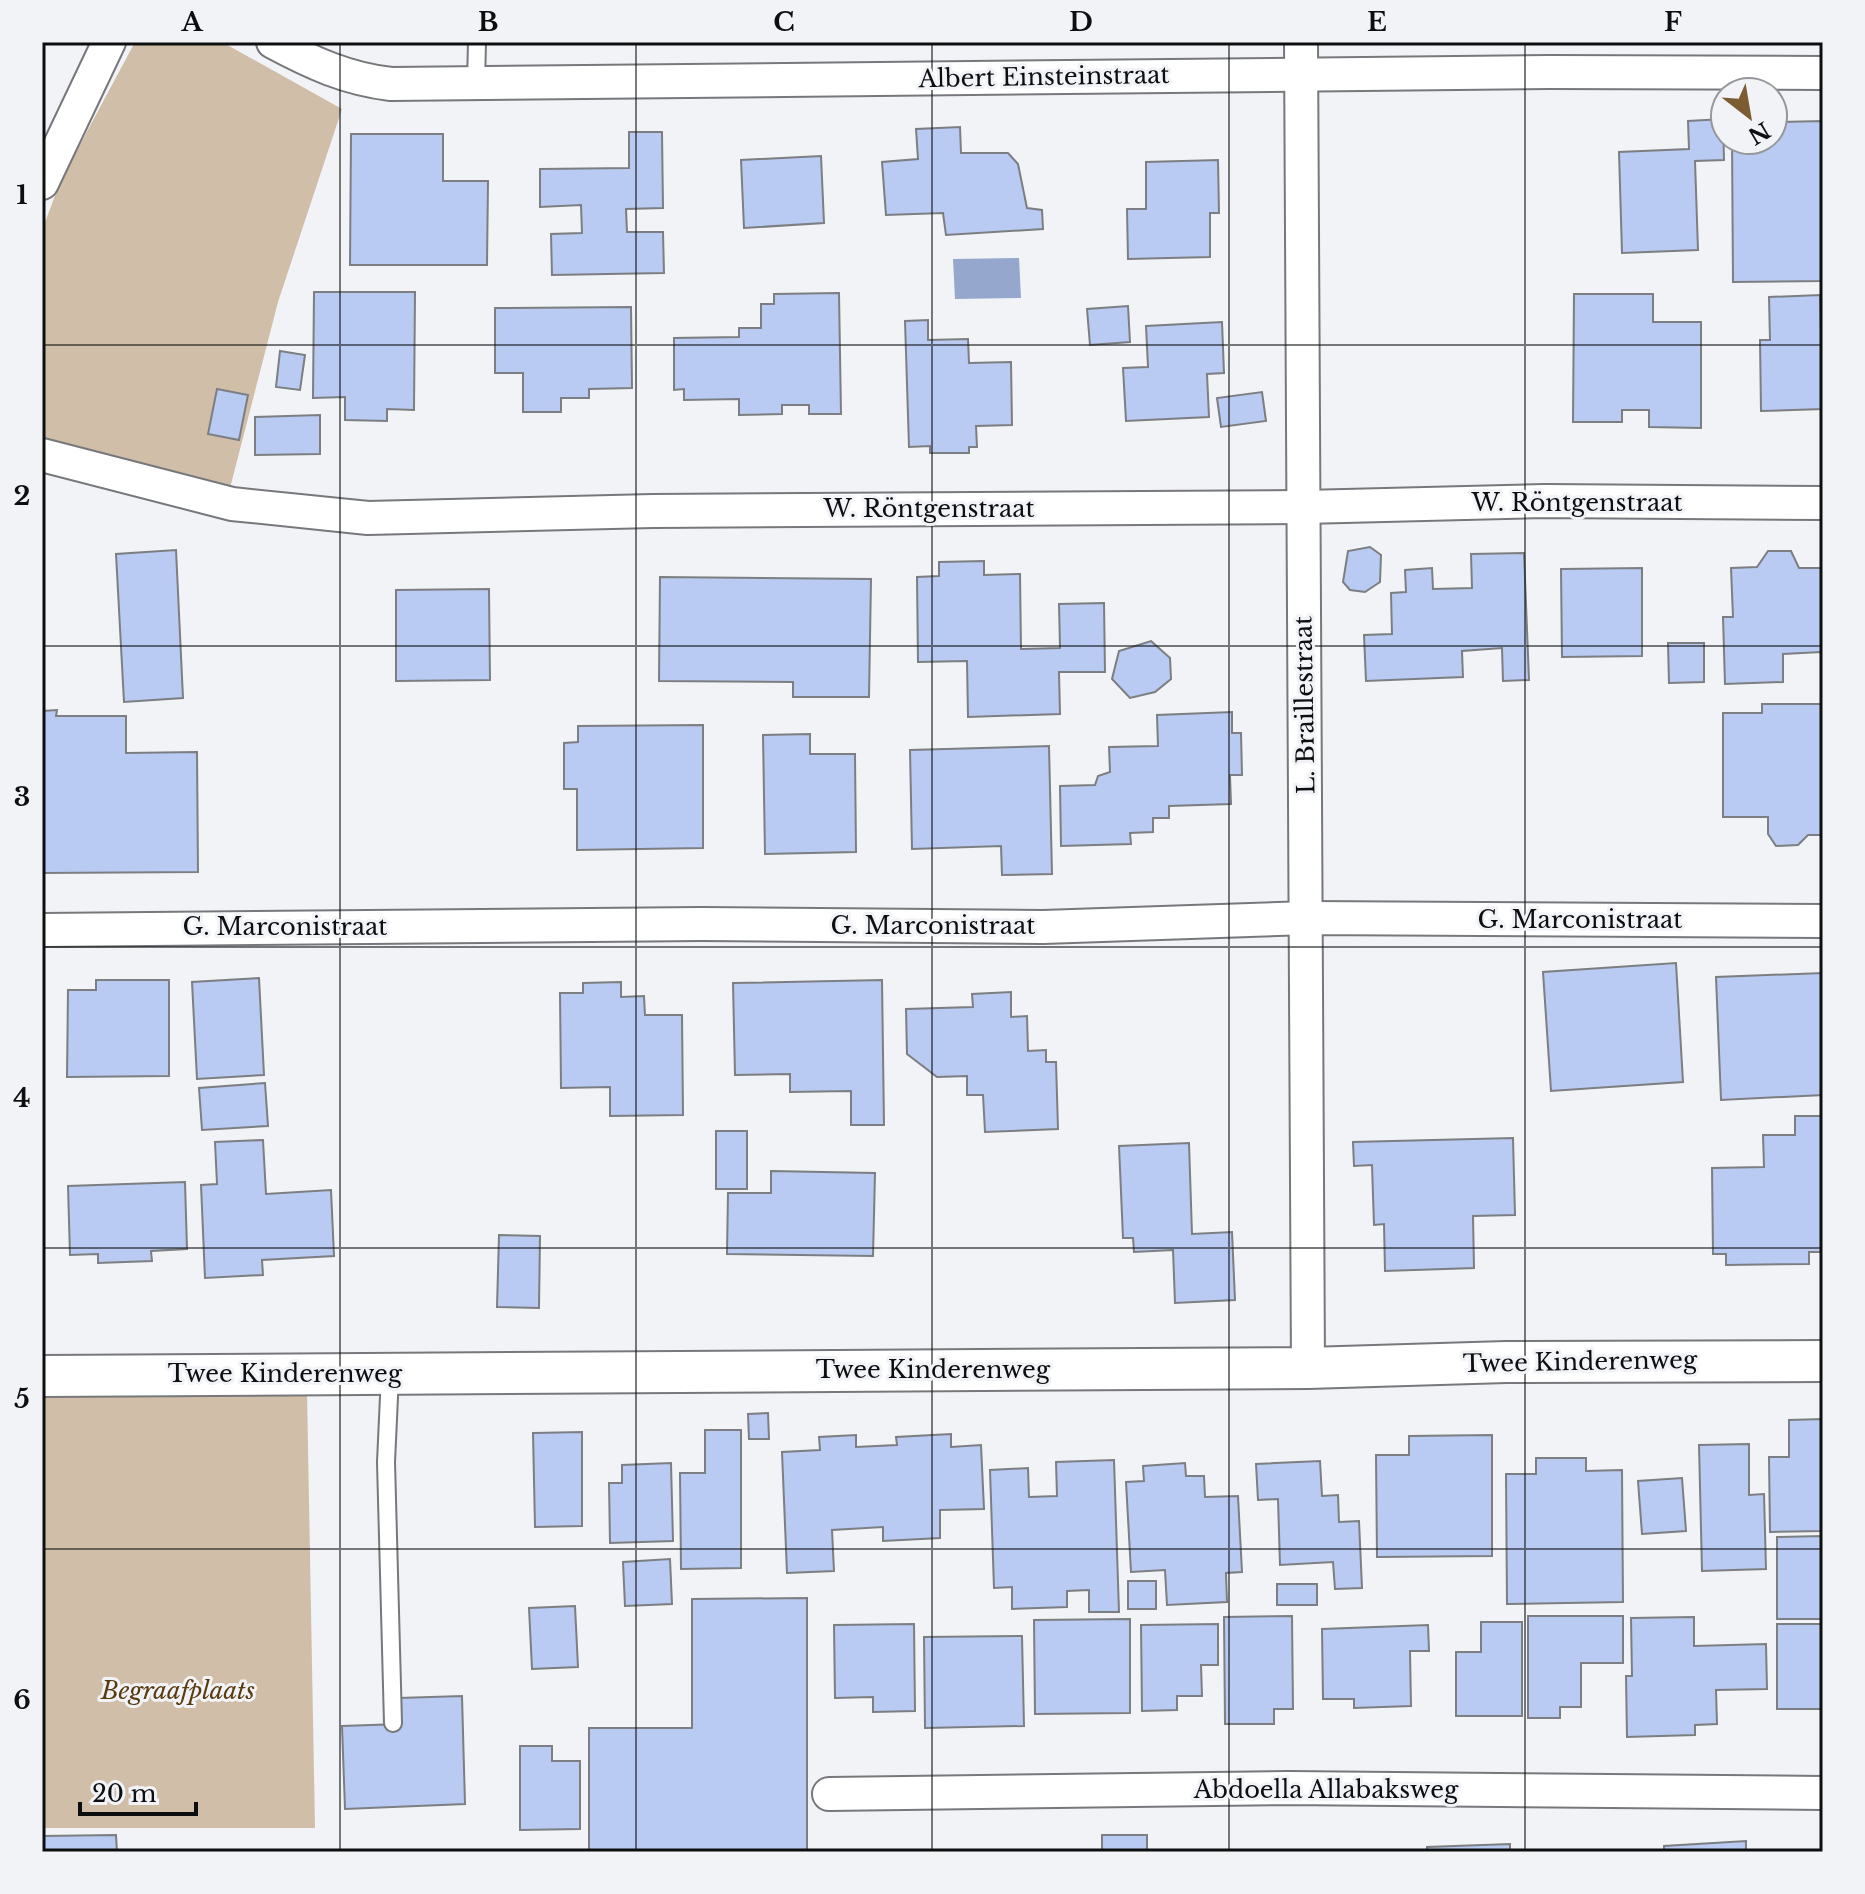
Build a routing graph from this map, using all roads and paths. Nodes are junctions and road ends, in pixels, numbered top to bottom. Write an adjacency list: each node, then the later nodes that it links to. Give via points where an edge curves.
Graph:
1 (109, 42): 8 (street)
2 (273, 42): 7 (street, Albert Einsteinstraat, via 360,81)
3 (477, 42): 7 (lane)
4 (1301, 42): 6 (street, L. Braillestraat)
5 (1823, 73): 6 (street, Albert Einsteinstraat)
6 (1300, 75): 7 (street, Albert Einsteinstraat); 11 (street, L. Braillestraat)
7 (476, 83)
8 (42, 183)
9 (42, 455): 11 (street, W. Röntgenstraat, via 232,504 368,518)
10 (1823, 503): 11 (street, W. Röntgenstraat, via 1545,501)
11 (1304, 507): 12 (street, L. Braillestraat)
12 (1308, 918): 13 (street, G. Marconistraat); 14 (street, G. Marconistraat, via 1043,927 701,924); 16 (street, L. Braillestraat)
13 (1823, 921)
14 (42, 930)
15 (1823, 1361): 16 (street, Twee Kinderenweg)
16 (1308, 1368): 17 (street, Twee Kinderenweg)
17 (390, 1373): 18 (street, Twee Kinderenweg); 19 (lane, via 386,1462)
18 (42, 1376)
19 (393, 1723)
20 (1823, 1793): 21 (street, Abdoella Allabaksweg, via 1288,1788)
21 (829, 1794)

